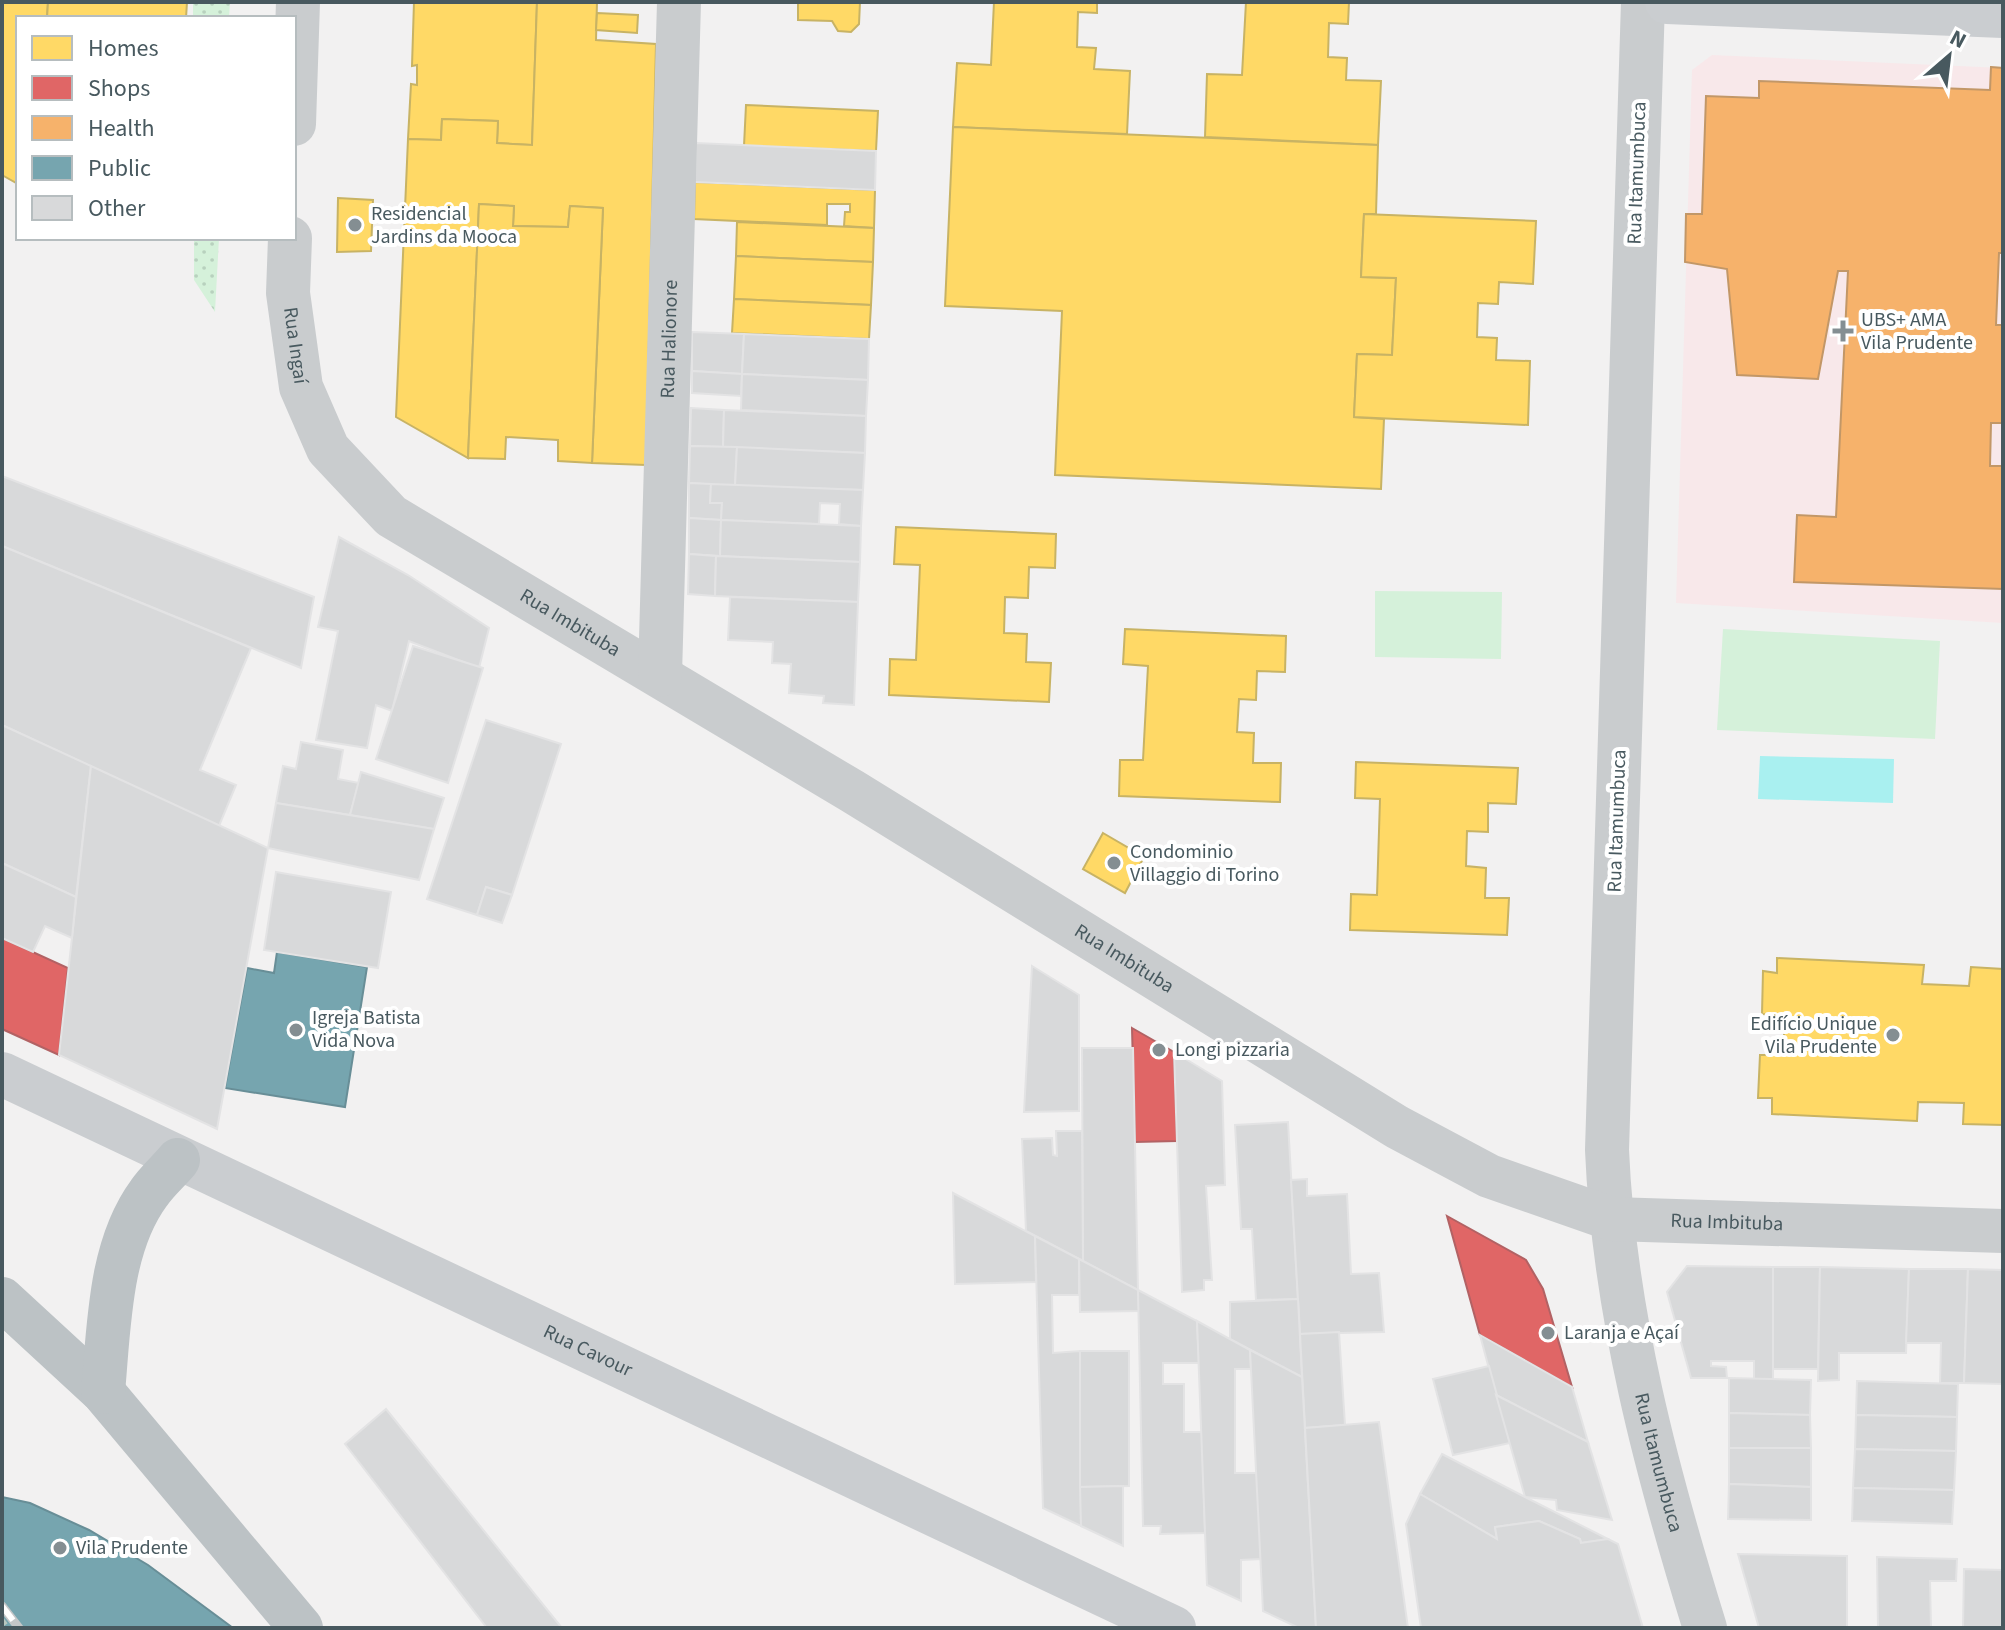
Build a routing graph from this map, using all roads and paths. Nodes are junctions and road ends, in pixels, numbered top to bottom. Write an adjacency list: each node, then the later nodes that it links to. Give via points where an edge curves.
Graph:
1 (298, 2): 6 (street)
2 (679, 2): 9 (street, Rua Halionore)
3 (1643, 2): 12 (street, Rua Itamumbuca, via 1607,1134)
4 (1667, 2): 5 (street)
5 (2003, 16)
6 (296, 63)
7 (290, 240): 8 (street, Rua Ingaí, via 288,293 301,387)
8 (328, 449): 9 (street, Rua Imbituba, via 391,516)
9 (660, 675): 12 (street, Rua Imbituba, via 1397,1127 1489,1176)
10 (2, 1074): 11 (street, Rua Cavour)
11 (178, 1160): 15 (highway, via 148,1194 127,1233); 19 (street, Rua Cavour)
12 (1612, 1219): 13 (street, Rua Imbituba); 20 (street, Rua Itamumbuca, via 1660,1484)
13 (2003, 1231)
14 (2, 1299): 15 (highway)
15 (103, 1392): 18 (highway)
16 (2, 1620): 17 (path)
17 (8, 1628)
18 (301, 1628)
19 (1174, 1628)
20 (1705, 1628)

